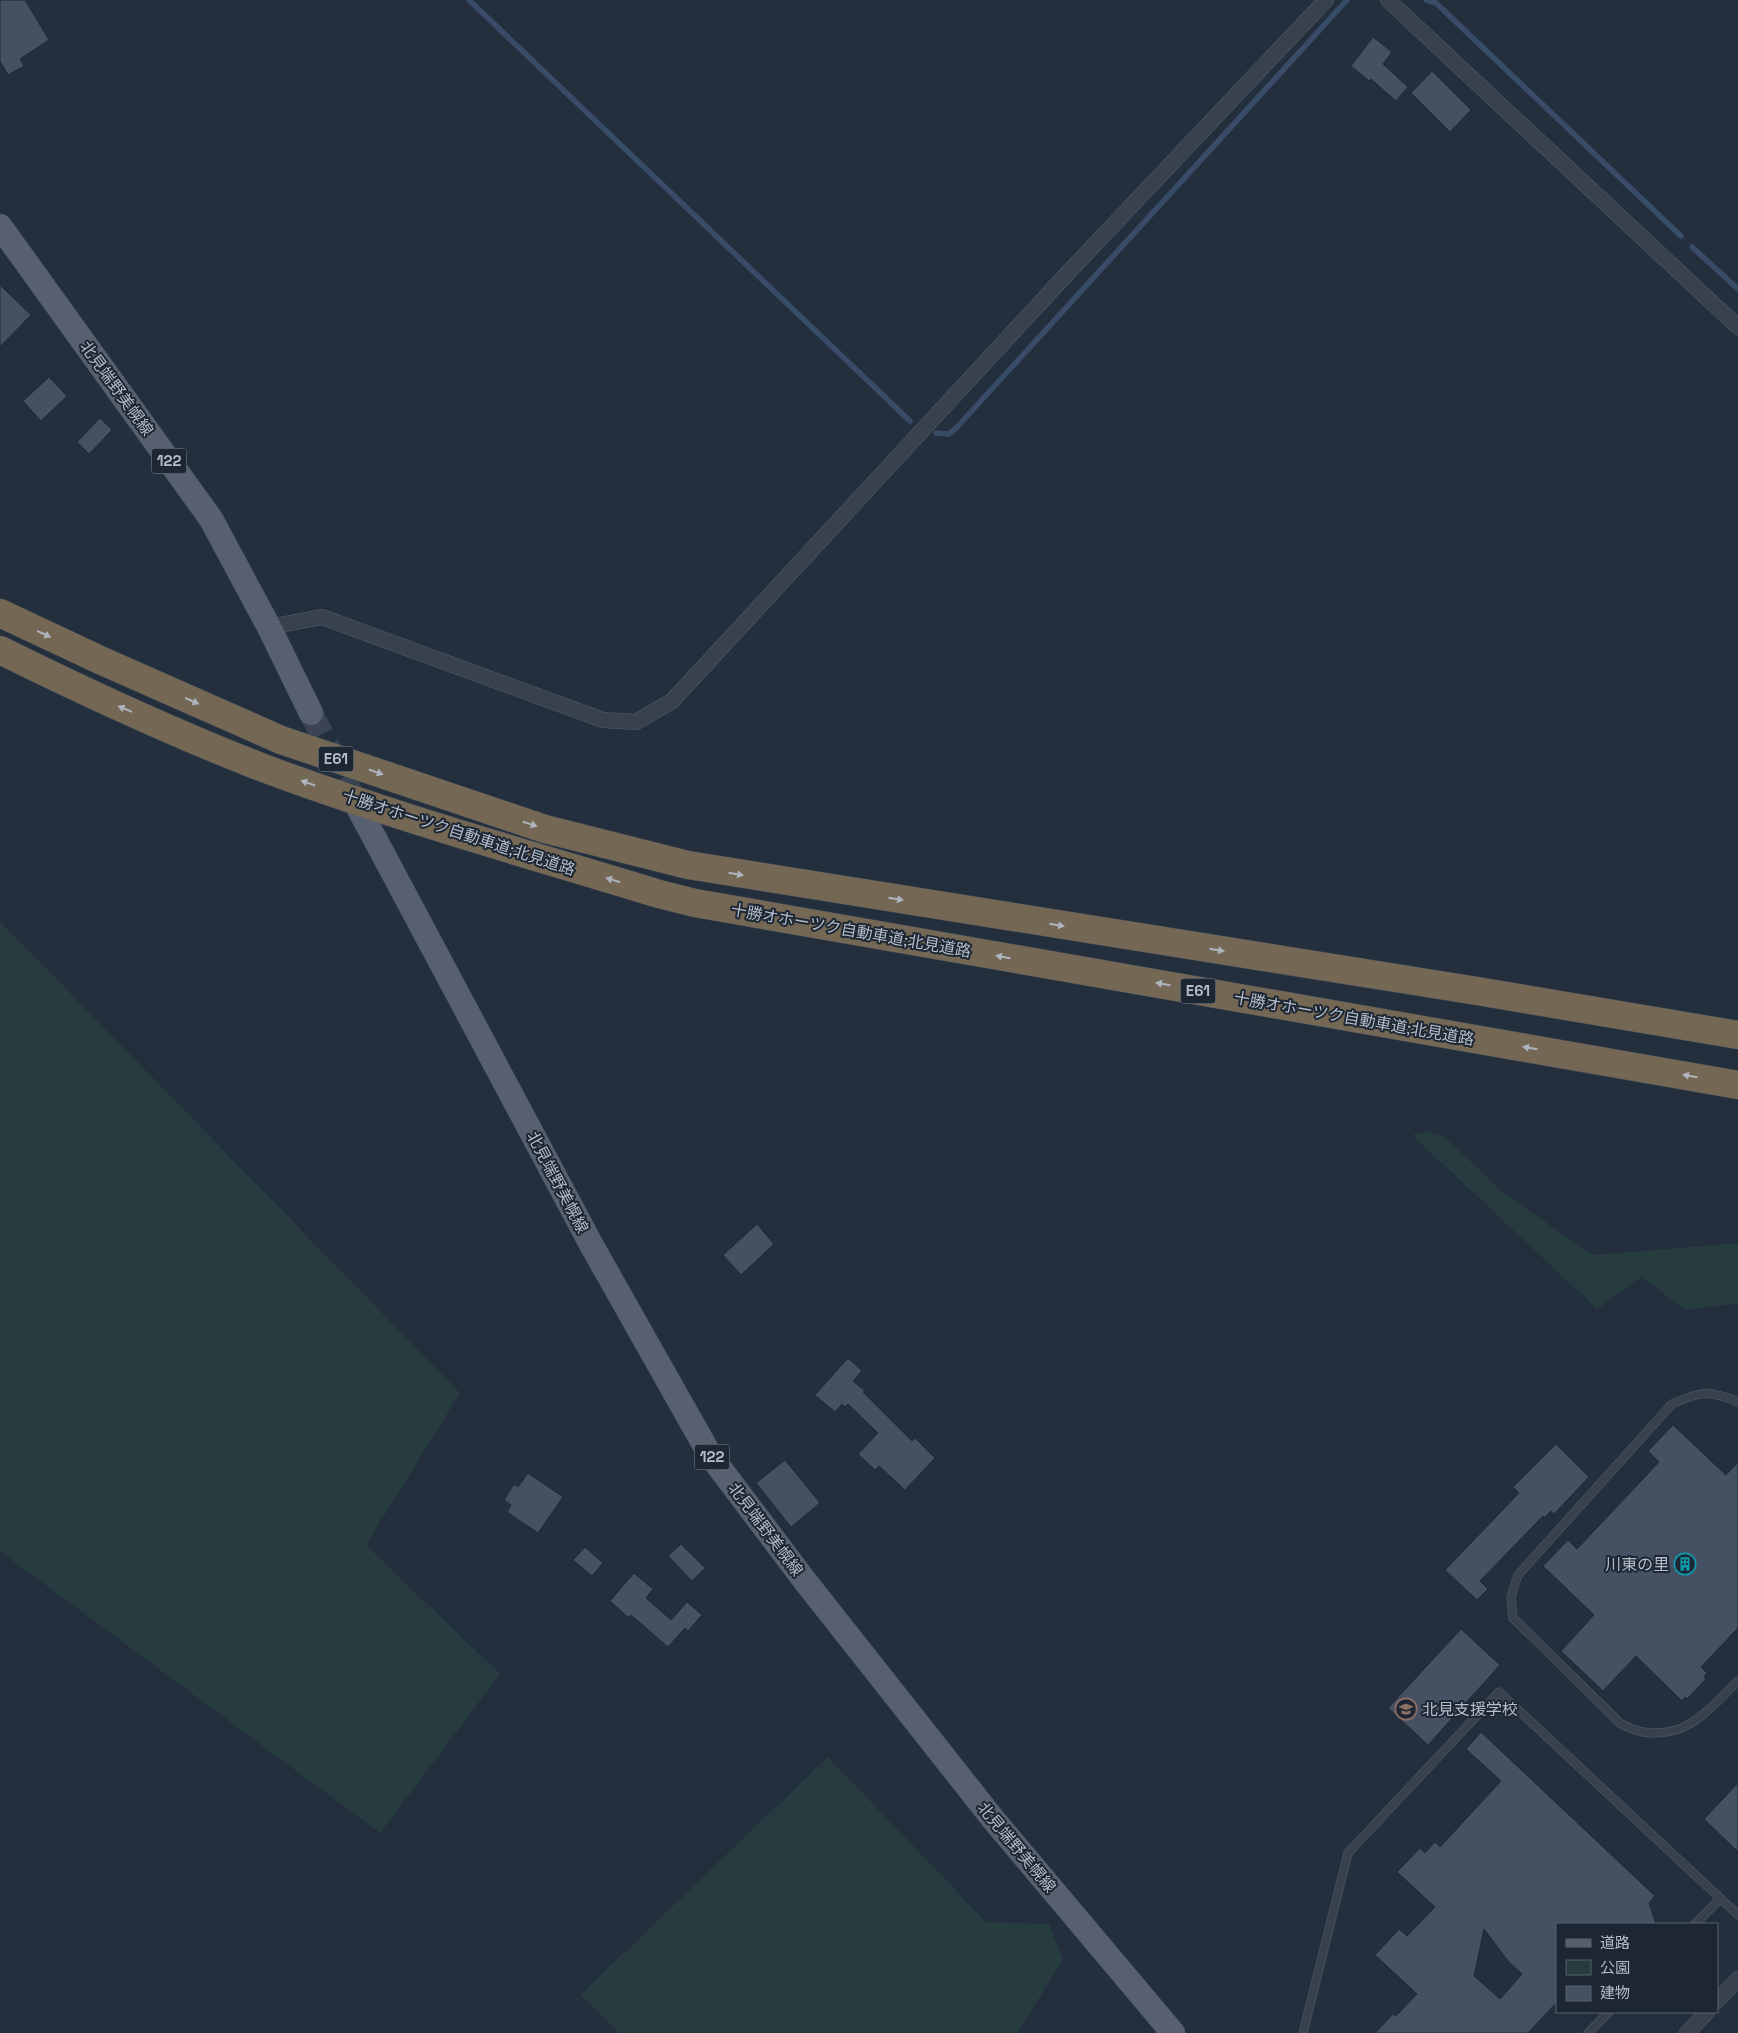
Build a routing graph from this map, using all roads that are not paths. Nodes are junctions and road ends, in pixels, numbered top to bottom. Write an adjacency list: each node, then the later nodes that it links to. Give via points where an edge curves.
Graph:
1 (1326, 0): 6 (street, via 1064,277 672,701 636,722 603,720 322,617)
2 (1388, 0): 4 (street)
3 (0, 226): 6 (main road, 北見端野美幌線 / 122, via 211,518)
4 (1738, 327)
5 (0, 613): 10 (highway, 十勝オホーツク自動車道;北見道路 / E61, one-way to 10, via 281,740 545,829 688,865)
6 (269, 627): 8 (main road, 北見端野美幌線 / 122)
7 (0, 650): 11 (highway, 十勝オホーツク自動車道;北見道路 / E61, one-way to 7, via 695,903 659,894 420,822 266,769 89,694)
8 (311, 713)
9 (359, 809): 21 (main road, 北見端野美幌線 / 122, via 592,1246 710,1455 805,1581 993,1818)
10 (1738, 1035)
11 (1738, 1085)
12 (1738, 1402): 13 (lane, via 1720,1395 1696,1394 1672,1404 1518,1574 1511,1597 1513,1618 1621,1724 1642,1732 1669,1732 1694,1723)
13 (1738, 1681)
14 (1720, 1899): 15 (lane); 16 (lane); 22 (lane, via 1499,1692 1348,1854)
15 (1738, 1915)
16 (1696, 1923)
17 (1738, 1979): 18 (street)
18 (1718, 2000)
19 (1608, 2013): 23 (lane)
20 (1706, 2013): 24 (street)
21 (1173, 2033)
22 (1303, 2033)
23 (1588, 2033)
24 (1687, 2033)

